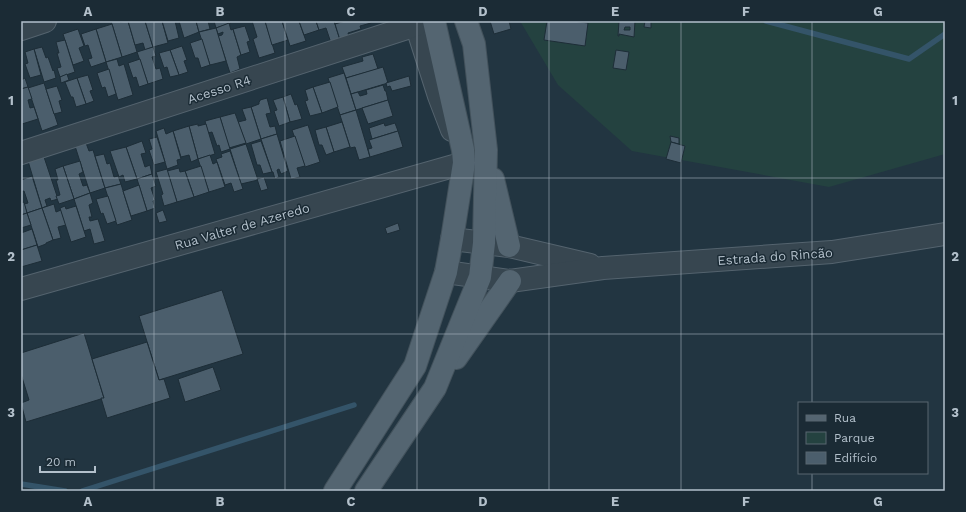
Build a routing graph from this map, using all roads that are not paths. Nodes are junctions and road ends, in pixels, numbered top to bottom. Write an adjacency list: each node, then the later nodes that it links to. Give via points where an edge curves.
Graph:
1 (45, 21): 4 (street)
2 (466, 21): 5 (main road, via 474,44)
3 (422, 22): 6 (street, Acesso R4); 7 (main road)
4 (21, 29)
5 (486, 150): 10 (main road); 11 (main road)
6 (21, 153)
7 (463, 157): 9 (main road); 16 (street, Rua Valter de Azeredo)
8 (945, 234): 12 (street, Estrada do Rincão, via 832,252)
9 (452, 239): 10 (street, Estrada do Rincão); 13 (main road)
10 (484, 243): 11 (street, Estrada do Rincão); 14 (main road)
11 (509, 246): 12 (street, Estrada do Rincão)
12 (603, 268): 15 (street, Estrada do Rincão)
13 (446, 272): 14 (street, Estrada do Rincão); 18 (main road, via 415,366)
14 (480, 277): 15 (street, Estrada do Rincão); 17 (main road)
15 (510, 281): 17 (main road)
16 (21, 289)
17 (435, 388): 19 (main road)
18 (335, 491)
19 (366, 491)

